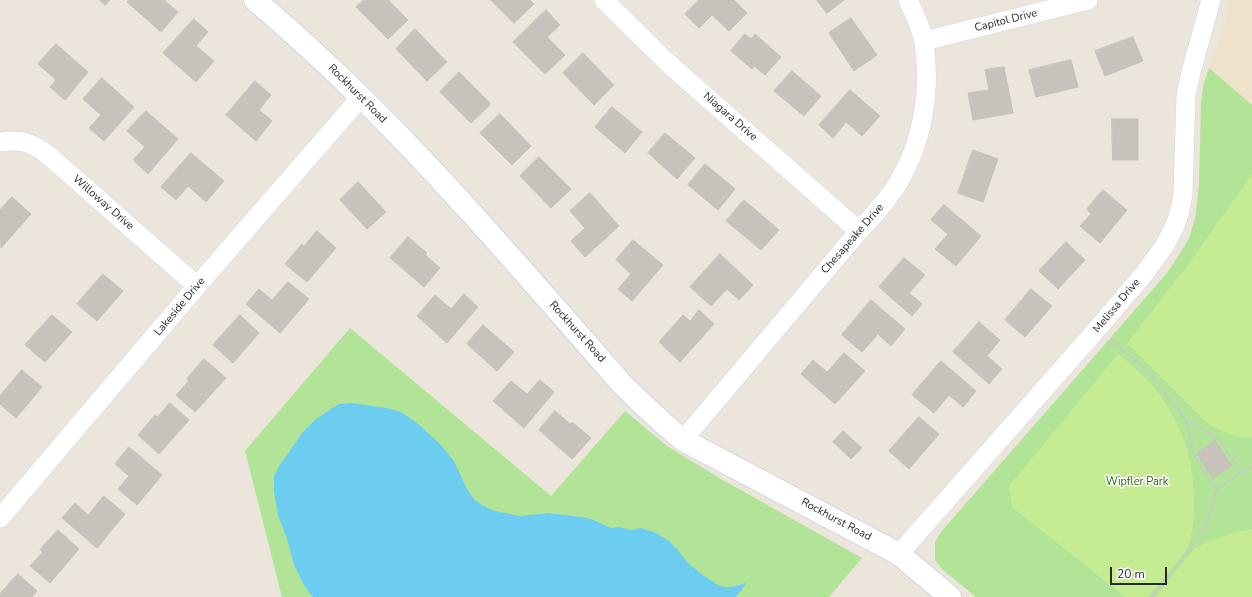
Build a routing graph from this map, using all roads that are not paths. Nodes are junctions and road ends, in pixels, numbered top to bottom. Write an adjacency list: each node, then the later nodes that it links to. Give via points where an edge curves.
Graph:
1 (255, 0): 7 (street, Rockhurst Road)
2 (604, 0): 9 (street, Niagara Drive, via 670,65)
3 (908, 0): 6 (street, Chesapeake Drive)
4 (1088, 0): 6 (street, Capitol Drive)
5 (1212, 0): 13 (street, Melissa Drive, via 1186,95 1183,194 1179,214 1166,246 1098,328)
6 (924, 41): 9 (street, Chesapeake Drive, via 925,100 912,154 897,185)
7 (361, 97): 10 (street, Lakeside Drive); 11 (street, Rockhurst Road, via 444,184 622,383)
8 (0, 142): 10 (street, Willoway Drive, via 26,142 47,154)
9 (859, 231): 11 (street, Chesapeake Drive)
10 (197, 286): 12 (street, Lakeside Drive)
11 (684, 440): 13 (street, Rockhurst Road)
12 (0, 518)
13 (899, 554): 14 (street, Rockhurst Road)
14 (950, 597)

